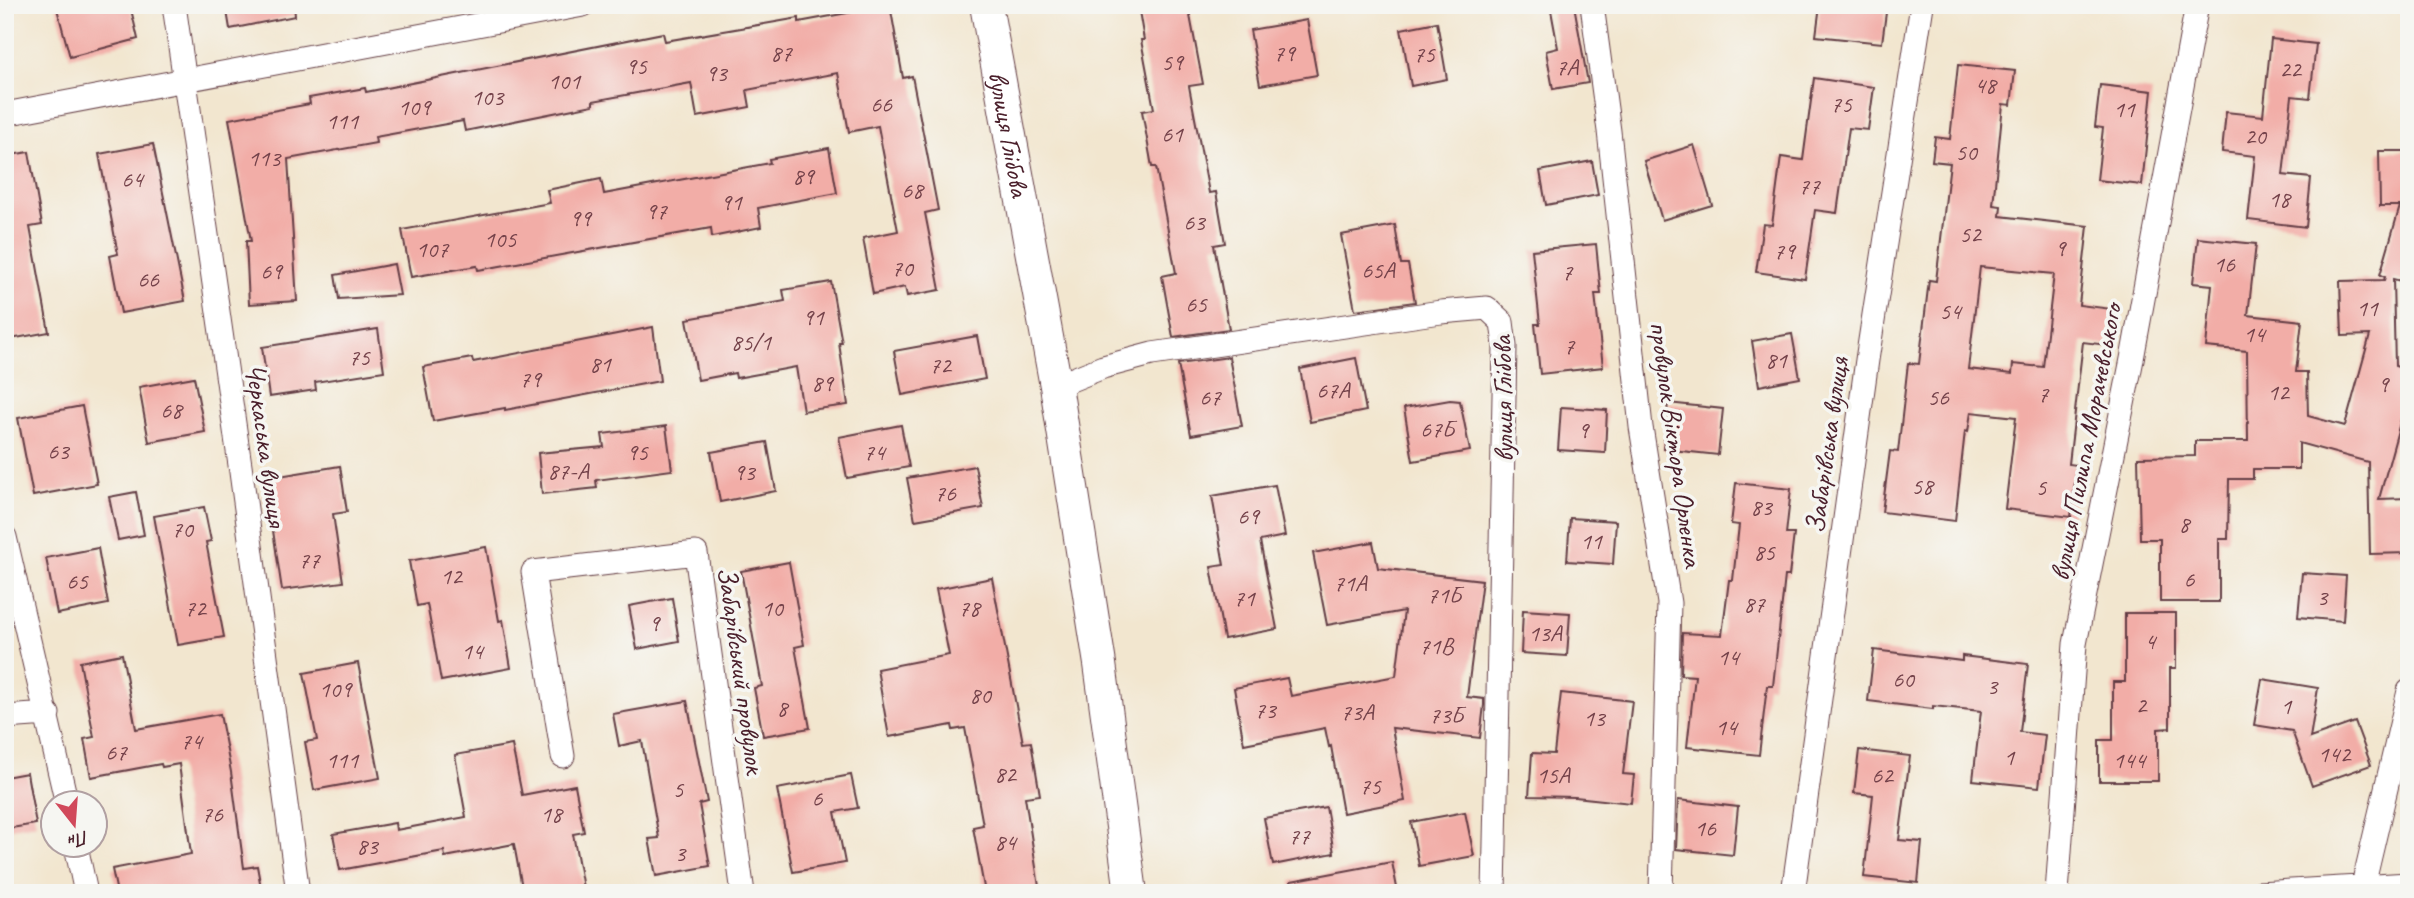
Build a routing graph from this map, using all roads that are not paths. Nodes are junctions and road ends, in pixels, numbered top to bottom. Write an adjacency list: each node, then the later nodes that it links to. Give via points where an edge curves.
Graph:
1 (174, 5): 7 (street, Черкаська вулиця)
2 (583, 5): 7 (street)
3 (986, 5): 9 (main road, вулиця Глібова)
4 (1592, 5): 24 (street, провулок Віктора Орленка, via 1641,426 1669,603)
5 (1922, 5): 25 (street, Забарівська вулиця)
6 (2197, 5): 26 (street, вулиця Пилипа Морачевського, via 2075,644)
7 (186, 79): 8 (street); 20 (street, Черкаська вулиця)
8 (5, 114)
9 (1056, 386): 22 (main road, вулиця Глібова); 23 (street, вулиця Глібова, via 1152,354 1427,314 1487,308 1502,322 1505,360)
10 (5, 537): 12 (street)
11 (2409, 691): 18 (street)
12 (48, 714): 13 (street); 15 (street)
13 (5, 717)
14 (563, 756): 21 (street, Забарівський провулок, via 533,572 696,553)
15 (64, 790)
16 (79, 860): 19 (street)
17 (2409, 884): 18 (street)
18 (2363, 886): 27 (street)
19 (86, 893)
20 (298, 893)
21 (743, 893)
22 (1131, 893)
23 (1494, 893)
24 (1661, 893)
25 (1793, 893)
26 (2057, 893)
27 (2258, 893)

